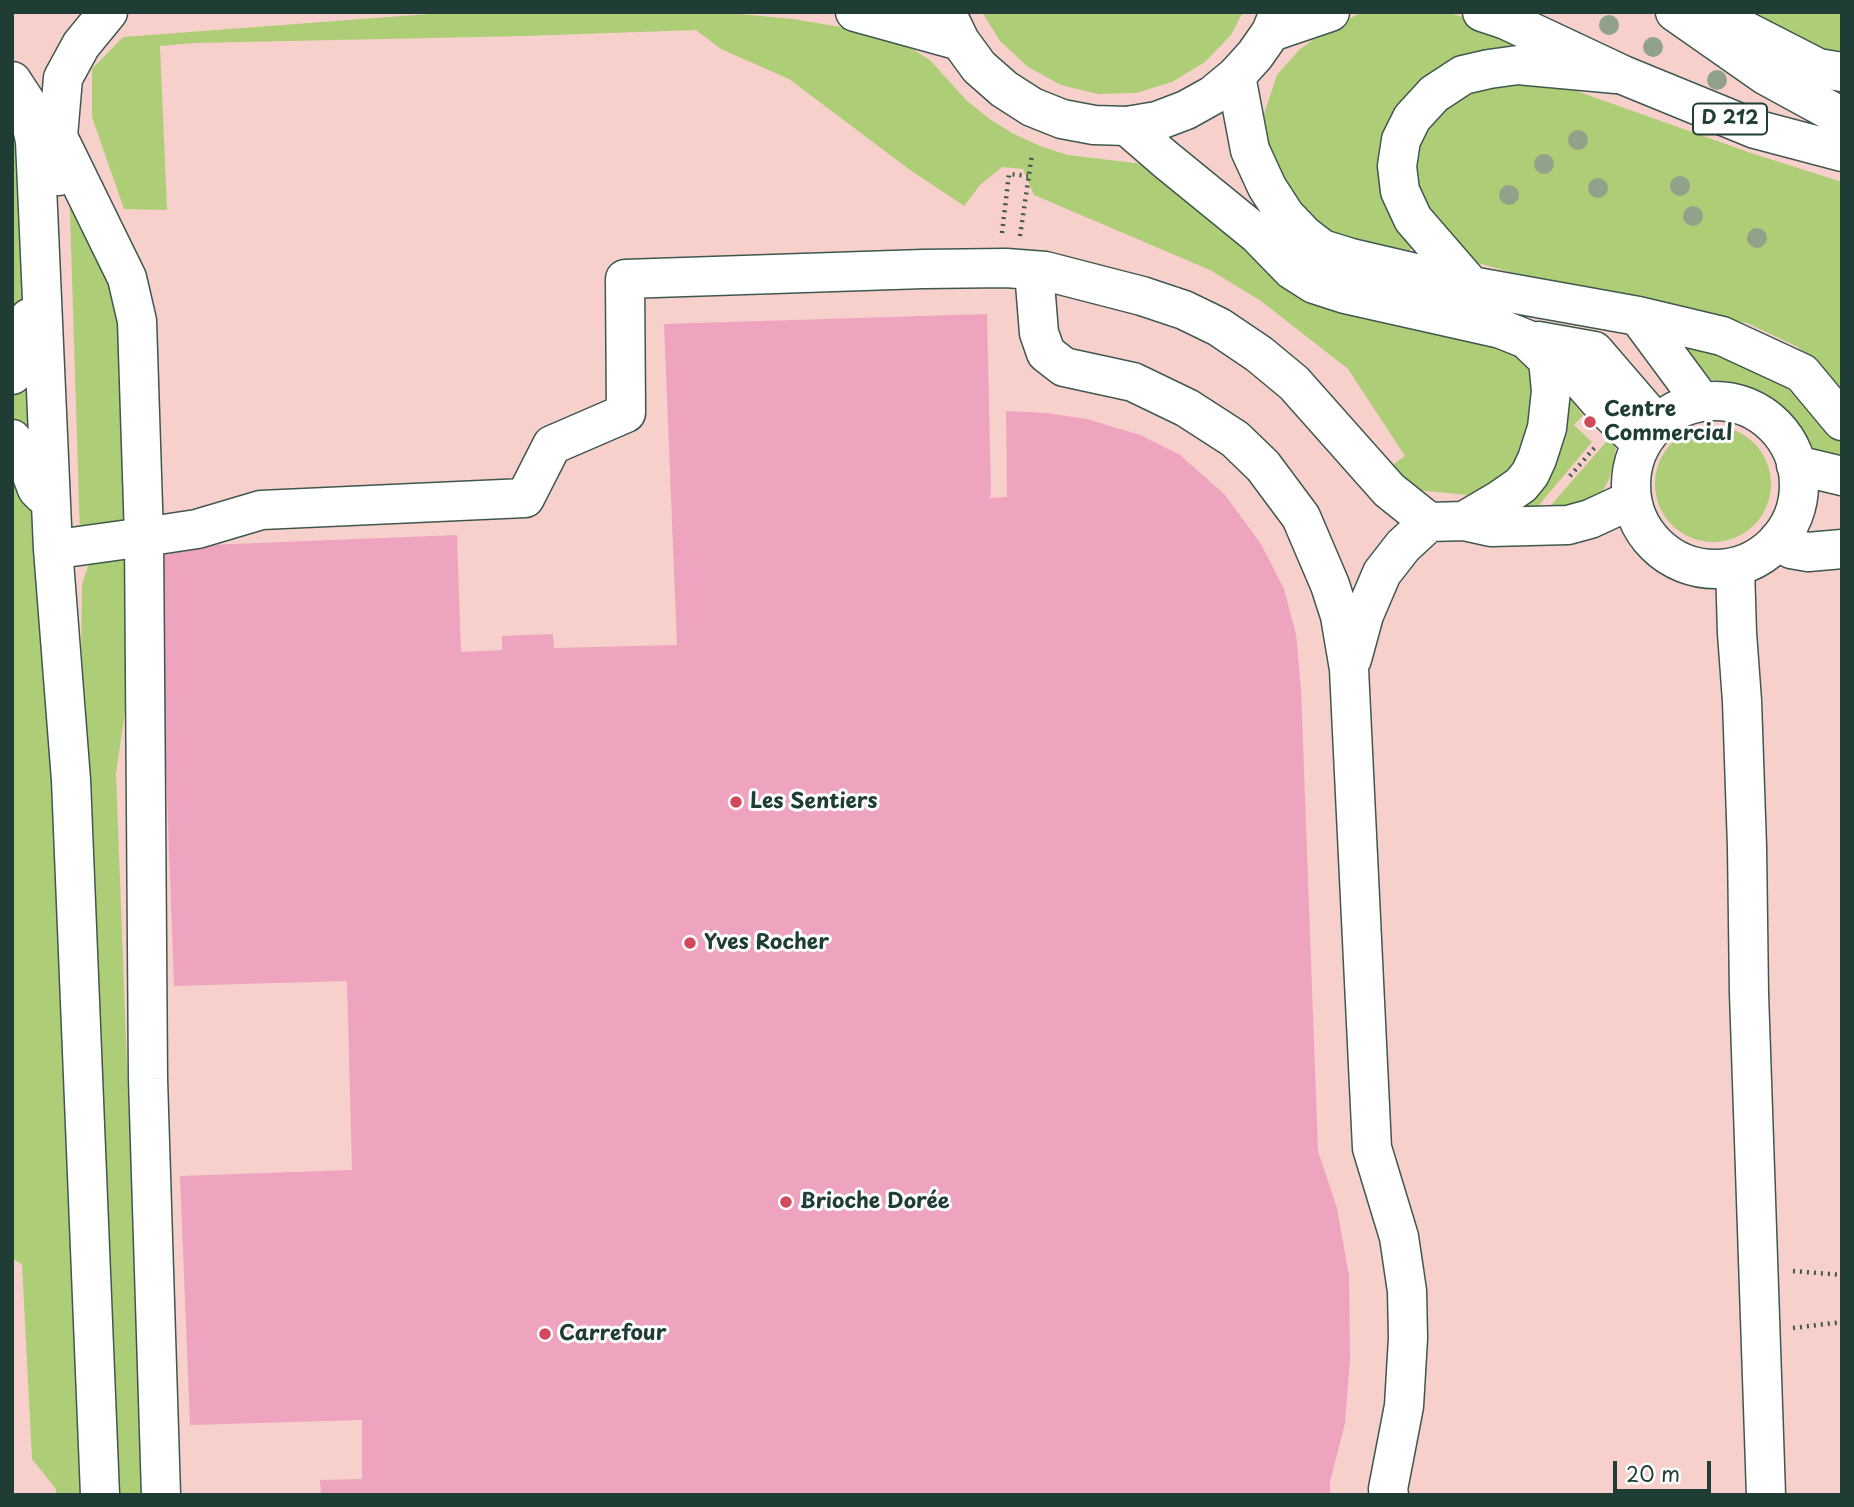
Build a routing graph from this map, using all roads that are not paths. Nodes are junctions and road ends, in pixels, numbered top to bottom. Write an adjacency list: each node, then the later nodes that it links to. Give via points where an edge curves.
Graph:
1 (108, 12): 15 (main road, via 81,45 63,78)
2 (855, 12): 8 (main road)
3 (1330, 12): 7 (main road)
4 (1482, 12): 10 (main road, D 212)
5 (1675, 12): 13 (main road, D 212, via 1765,75)
6 (1709, 12): 9 (main road, via 1818,68)
7 (1275, 22): 11 (main road)
8 (953, 27): 14 (main road, via 979,67 1031,107 1062,119)
9 (1842, 72)
10 (1623, 75): 16 (main road, D 212, via 1755,129); 18 (main road, via 1518,65 1489,69 1463,75 1434,94 1412,118 1401,140 1400,191 1413,219)
11 (1236, 76): 14 (main road, via 1186,110); 18 (main road, via 1250,150 1267,187 1304,235 1322,249 1351,258)
12 (12, 81): 19 (main road, via 27,104 35,141)
13 (1842, 117)
14 (1127, 126): 21 (main road, via 1314,284 1501,329)
15 (58, 136): 33 (main road, via 127,278 134,310); 35 (main road)
16 (1842, 152)
17 (1026, 258): 32 (main road, via 1045,271 1142,296 1219,327 1294,383 1389,490); 33 (main road, via 1006,268 625,279 626,413 552,445 525,498 261,510); 38 (main road, via 1046,353 1065,367 1133,382 1187,408 1235,439 1263,466 1301,517 1340,616)
18 (1471, 286): 20 (main road)
19 (41, 291): 22 (main road); 31 (main road)
20 (1638, 316): 23 (main road); 24 (main road, via 1722,336 1802,373)
21 (1537, 350): 25 (main road, via 1594,351); 32 (main road, via 1551,391 1547,428 1530,474 1498,501)
22 (12, 375)
23 (1701, 401): 25 (main road, via 1677,409); 28 (main road, via 1726,401 1761,414 1787,441)
24 (1842, 421)
25 (1649, 433): 30 (main road, via 1631,471)
26 (12, 439): 31 (main road, via 23,452 37,489)
27 (1842, 476): 28 (main road)
28 (1798, 479): 29 (main road, via 1816,492); 34 (main road, via 1792,518)
29 (1842, 496)
30 (1631, 500): 32 (main road, via 1568,524 1491,527); 37 (main road, via 1647,536 1677,561 1696,568)
31 (51, 502): 39 (main road)
32 (1446, 522): 38 (main road, via 1403,546 1382,573)
33 (144, 537): 35 (main road); 41 (main road, via 148,1079)
34 (1778, 540): 36 (main road, via 1791,549 1808,552); 37 (main road, via 1759,557)
35 (72, 547): 39 (main road)
36 (1842, 549)
37 (1735, 567): 43 (main road)
38 (1349, 668): 42 (main road, via 1372,1148 1399,1237 1407,1291 1404,1406)
39 (71, 780): 40 (main road)
40 (100, 1495)
41 (161, 1495)
42 (1388, 1495)
43 (1766, 1495)

